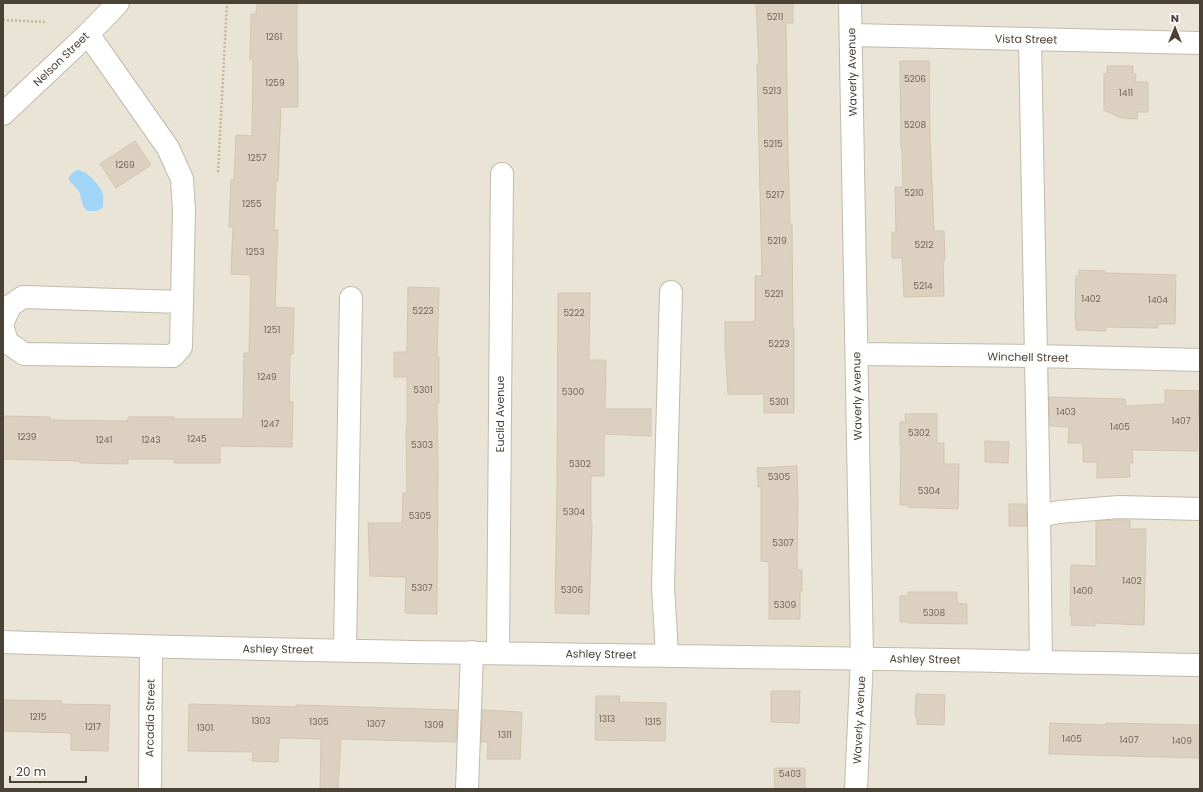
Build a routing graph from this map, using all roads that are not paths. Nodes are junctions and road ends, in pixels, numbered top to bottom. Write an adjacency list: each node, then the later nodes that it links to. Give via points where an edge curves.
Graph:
1 (118, 3): 3 (street, Nelson Street)
2 (850, 3): 4 (street, Waverly Avenue)
3 (88, 34): 7 (street, Nelson Street); 11 (street, via 168,148 182,179)
4 (852, 35): 5 (street, Vista Street); 14 (street, Waverly Avenue)
5 (1030, 39): 6 (street, Vista Street); 15 (street)
6 (1200, 43)
7 (3, 114)
8 (502, 174): 23 (street, Euclid Avenue)
9 (671, 292): 24 (street, via 663,586)
10 (352, 298): 21 (street)
11 (182, 302): 12 (street, via 23,297 10,306); 13 (street, via 181,347 173,356 24,354 7,342)
12 (3, 322)
13 (3, 328)
14 (857, 354): 15 (street, Winchell Street); 25 (street, Waverly Avenue)
15 (1036, 356): 16 (street, Winchell Street); 18 (street)
16 (1200, 360)
17 (1200, 509): 18 (street, via 1119,507)
18 (1039, 516): 26 (street)
19 (3, 642): 20 (street, Ashley Street)
20 (151, 647): 21 (street, Ashley Street); 28 (street, Arcadia Street)
21 (345, 650): 22 (street, Ashley Street)
22 (472, 652): 23 (street, Ashley Street); 29 (street)
23 (498, 653): 24 (street, Ashley Street)
24 (667, 655): 25 (street, Ashley Street)
25 (862, 658): 26 (street, Ashley Street); 30 (street, Waverly Avenue)
26 (1041, 662): 27 (street, Ashley Street)
27 (1200, 665)
28 (150, 789)
29 (467, 789)
30 (856, 789)

